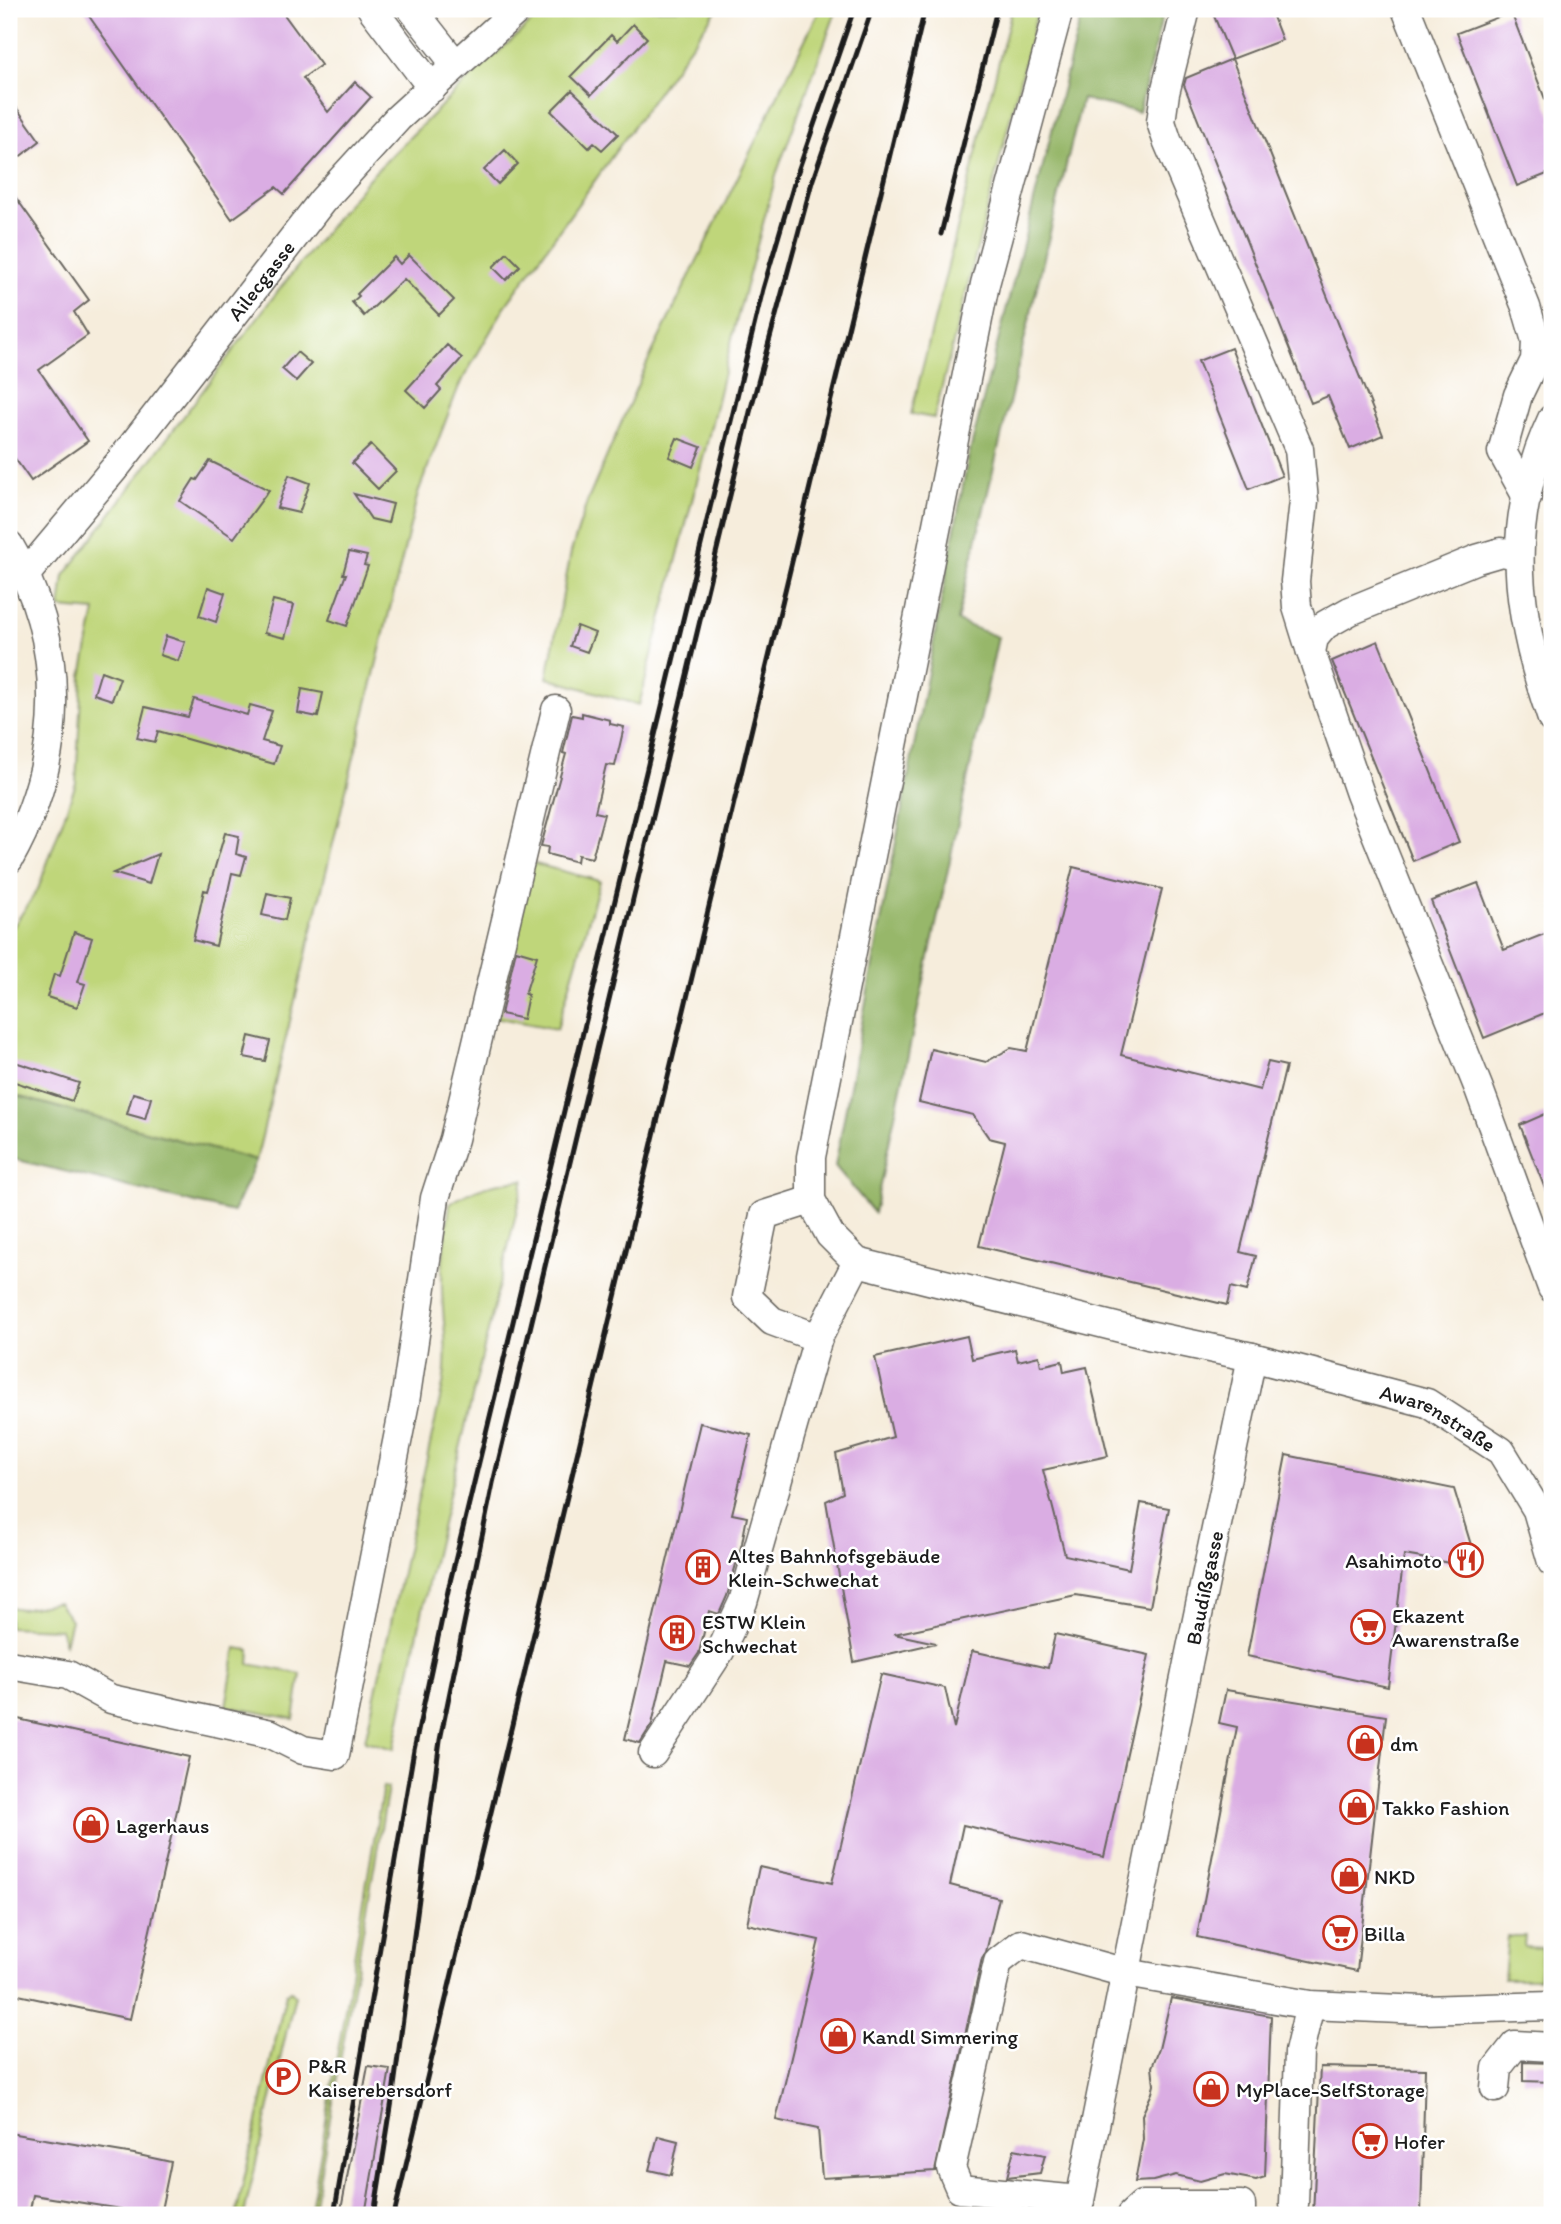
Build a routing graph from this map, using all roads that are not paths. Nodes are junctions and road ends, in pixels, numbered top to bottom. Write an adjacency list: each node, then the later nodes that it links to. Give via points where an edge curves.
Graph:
1 (372, 9): 8 (street)
2 (412, 9): 7 (street)
3 (518, 9): 7 (street, Ailecgasse)
4 (1059, 9): 18 (street, via 985,284 811,1157)
5 (1186, 9): 14 (street, via 1161,122 1299,449 1304,501 1295,581 1297,607)
6 (1406, 9): 10 (street, via 1536,341 1535,360 1518,395 1502,452)
7 (456, 65): 8 (street, Ailecgasse)
8 (432, 88): 13 (street, Ailecgasse, via 322,201 119,463)
9 (1551, 424): 10 (street)
10 (1527, 496): 12 (street)
11 (9, 545): 13 (street)
12 (1518, 555): 14 (street, via 1502,552 1477,559 1350,611 1325,625 1314,638); 16 (street, via 1530,648)
13 (26, 574): 17 (street, via 49,659 51,729 36,803)
14 (1311, 652): 20 (street, via 1360,794 1479,1089)
15 (556, 710): 24 (street, via 454,1139 435,1198 405,1402 335,1755 303,1750 271,1734 111,1699 68,1675)
16 (1552, 719)
17 (9, 859)
18 (811, 1200): 19 (street, via 830,1235); 21 (street, via 764,1216 747,1297 772,1321)
19 (857, 1262): 21 (street); 22 (street)
20 (1552, 1288)
21 (818, 1338): 25 (street, via 743,1602 720,1651)
22 (1252, 1357): 23 (street, Awarenstraße, via 1427,1403 1501,1451 1537,1510); 26 (street, Baudißgasse)
23 (1552, 1562)
24 (9, 1665)
25 (653, 1753)
26 (1126, 1973): 27 (street); 32 (street, Baudißgasse); 32 (street, via 1021,1944 998,1962 951,2168 960,2189)
27 (1310, 2005): 28 (street, via 1423,2010); 31 (street, via 1299,2052)
28 (1552, 2006)
29 (1552, 2047): 30 (street, via 1515,2045 1497,2068)
30 (1495, 2088)
31 (1294, 2204)
32 (1079, 2208)
33 (1132, 2215): 34 (street, via 1142,2205 1241,2205)
34 (1241, 2215)

